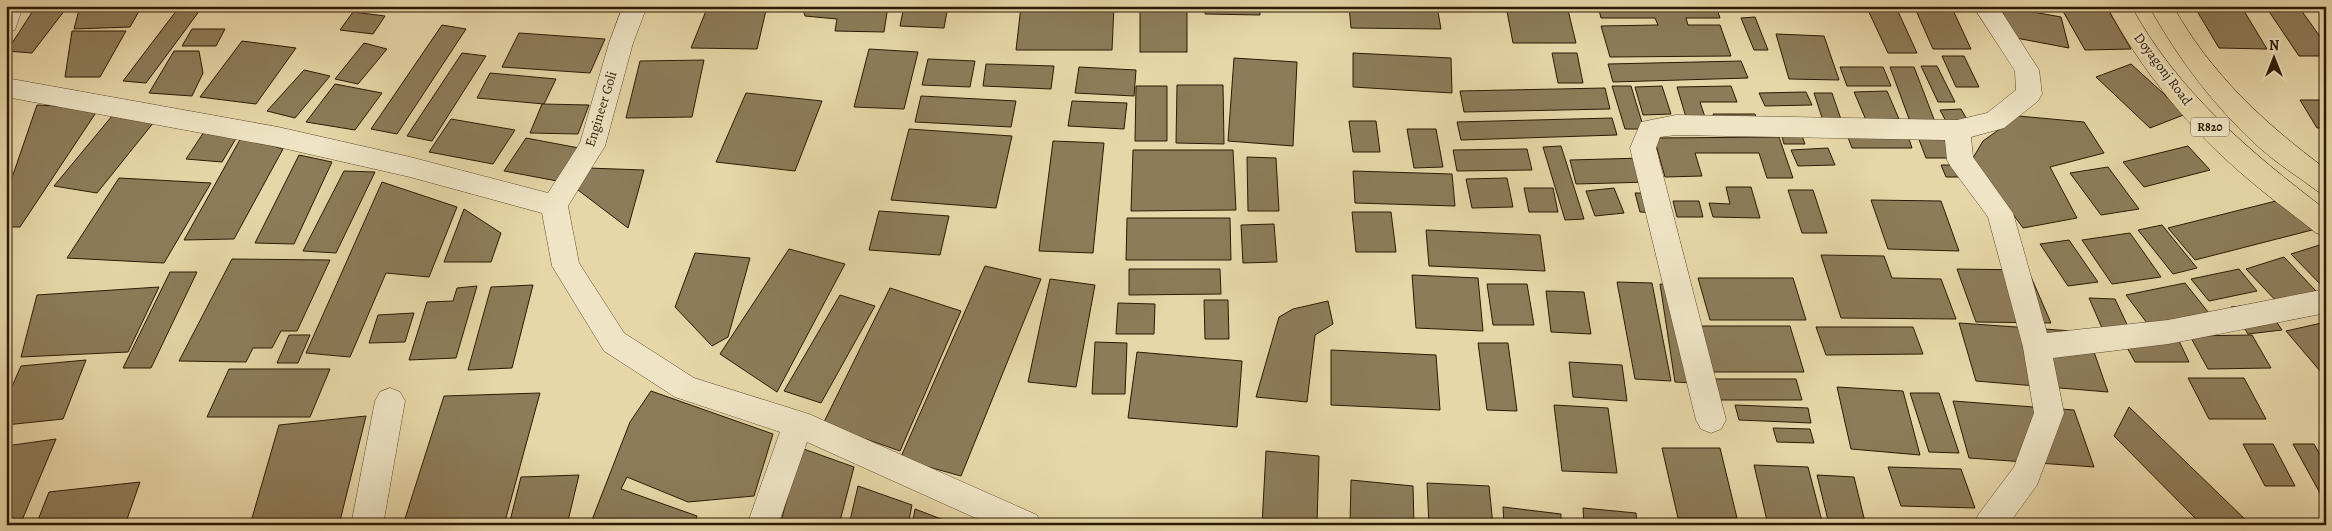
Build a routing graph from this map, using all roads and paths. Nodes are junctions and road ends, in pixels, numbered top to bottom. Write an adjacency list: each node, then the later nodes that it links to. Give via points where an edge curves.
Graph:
1 (11, 6): 6 (street)
2 (635, 6): 10 (street, Engineer Goli, via 620,43 592,146)
3 (1985, 6): 8 (street, via 2027,70 2029,94 1995,121)
4 (2119, 6): 11 (main road, Doyagonj Road / R820, via 2176,92 2246,163)
5 (2161, 6): 9 (main road, R820, via 2174,30 2212,81 2266,138)
6 (6, 24)
7 (6, 87): 10 (street, via 278,137)
8 (1957, 130): 13 (street, via 1960,160 2000,213); 15 (street, via 1676,125 1650,128 1643,148)
9 (2326, 184)
10 (554, 205): 16 (street, via 566,266 614,342 685,388)
11 (2326, 224)
12 (2326, 301): 13 (street, via 2168,332)
13 (2037, 347): 20 (street, via 2049,413 2026,474)
14 (390, 401): 17 (street)
15 (1711, 420)
16 (798, 424): 18 (street); 19 (street)
17 (367, 525)
18 (762, 525)
19 (1026, 525)
20 (1989, 525)

